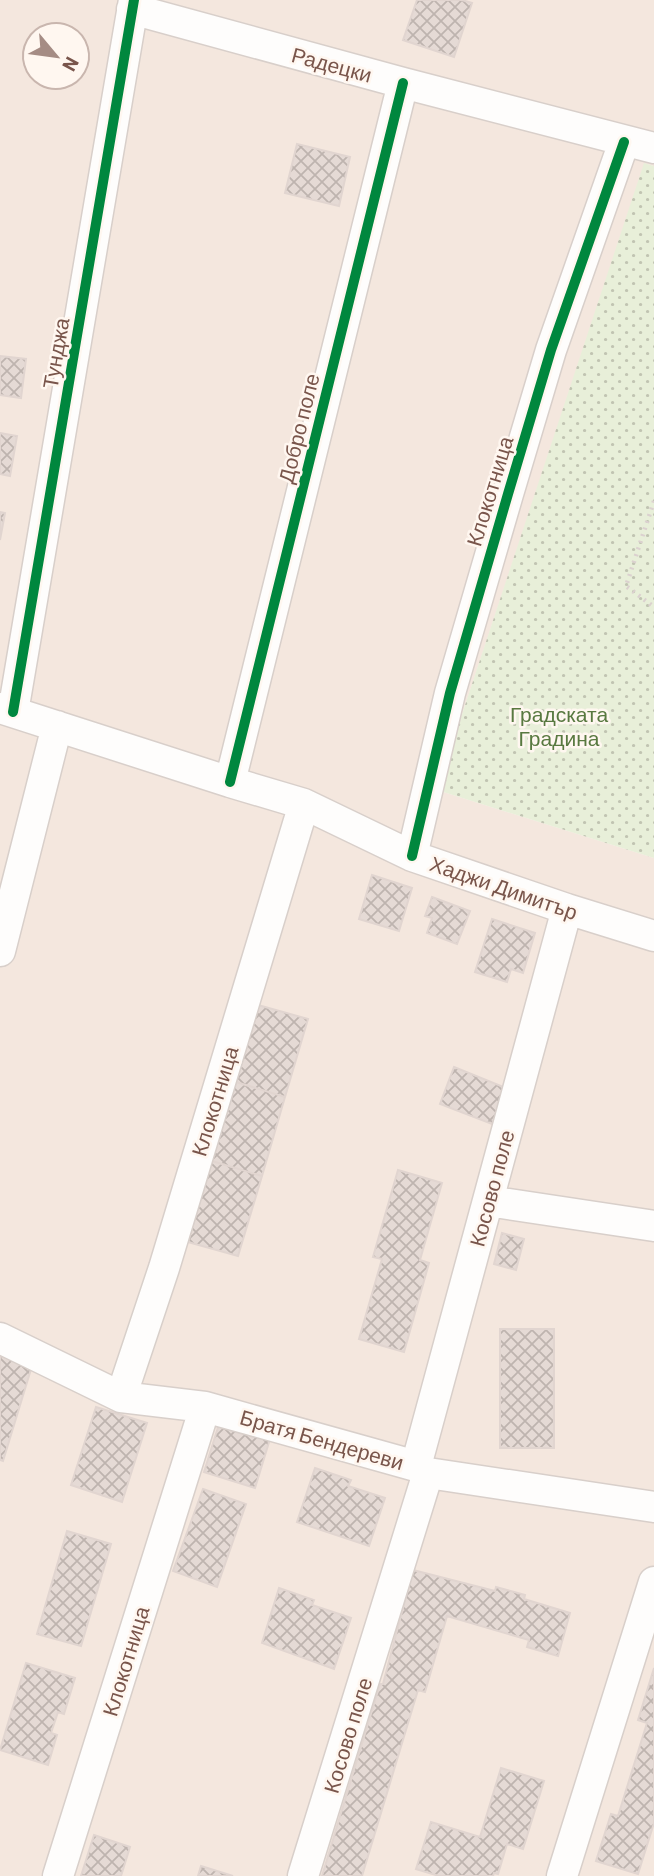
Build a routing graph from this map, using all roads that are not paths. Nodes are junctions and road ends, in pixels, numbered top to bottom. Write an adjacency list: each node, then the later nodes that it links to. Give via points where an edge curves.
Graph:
1 (133, 5): 2 (street, Радецки); 5 (street, Тунджа)
2 (403, 83): 3 (street, Радецки); 7 (street, Добро поле)
3 (624, 142): 4 (street, Радецки); 9 (street, Клокотница, via 551,350 508,494 450,693)
4 (654, 148)
5 (7, 710): 6 (street, Хаджи Димитър)
6 (57, 726): 7 (street, Хаджи Димитър); 12 (street)
7 (230, 782): 8 (street, Хаджи Димитър)
8 (304, 804): 9 (street, Хаджи Димитър); 16 (street, Клокотница)
9 (412, 856): 10 (street, Хаджи Димитър)
10 (567, 909): 11 (street, Хаджи Димитър); 13 (street, Косово поле)
11 (654, 936)
12 (0, 951)
13 (488, 1201): 14 (street); 18 (street, Косово поле)
14 (654, 1226)
15 (0, 1338): 16 (street, Братя Бендереви)
16 (121, 1397): 17 (street, Братя Бендереви)
17 (205, 1407): 18 (street, Братя Бендереви); 21 (street, Клокотница)
18 (422, 1469): 19 (street, Братя Бендереви); 22 (street, Косово поле)
19 (653, 1504)
20 (654, 1582): 23 (street)
21 (58, 1876)
22 (303, 1876)
23 (562, 1876)

